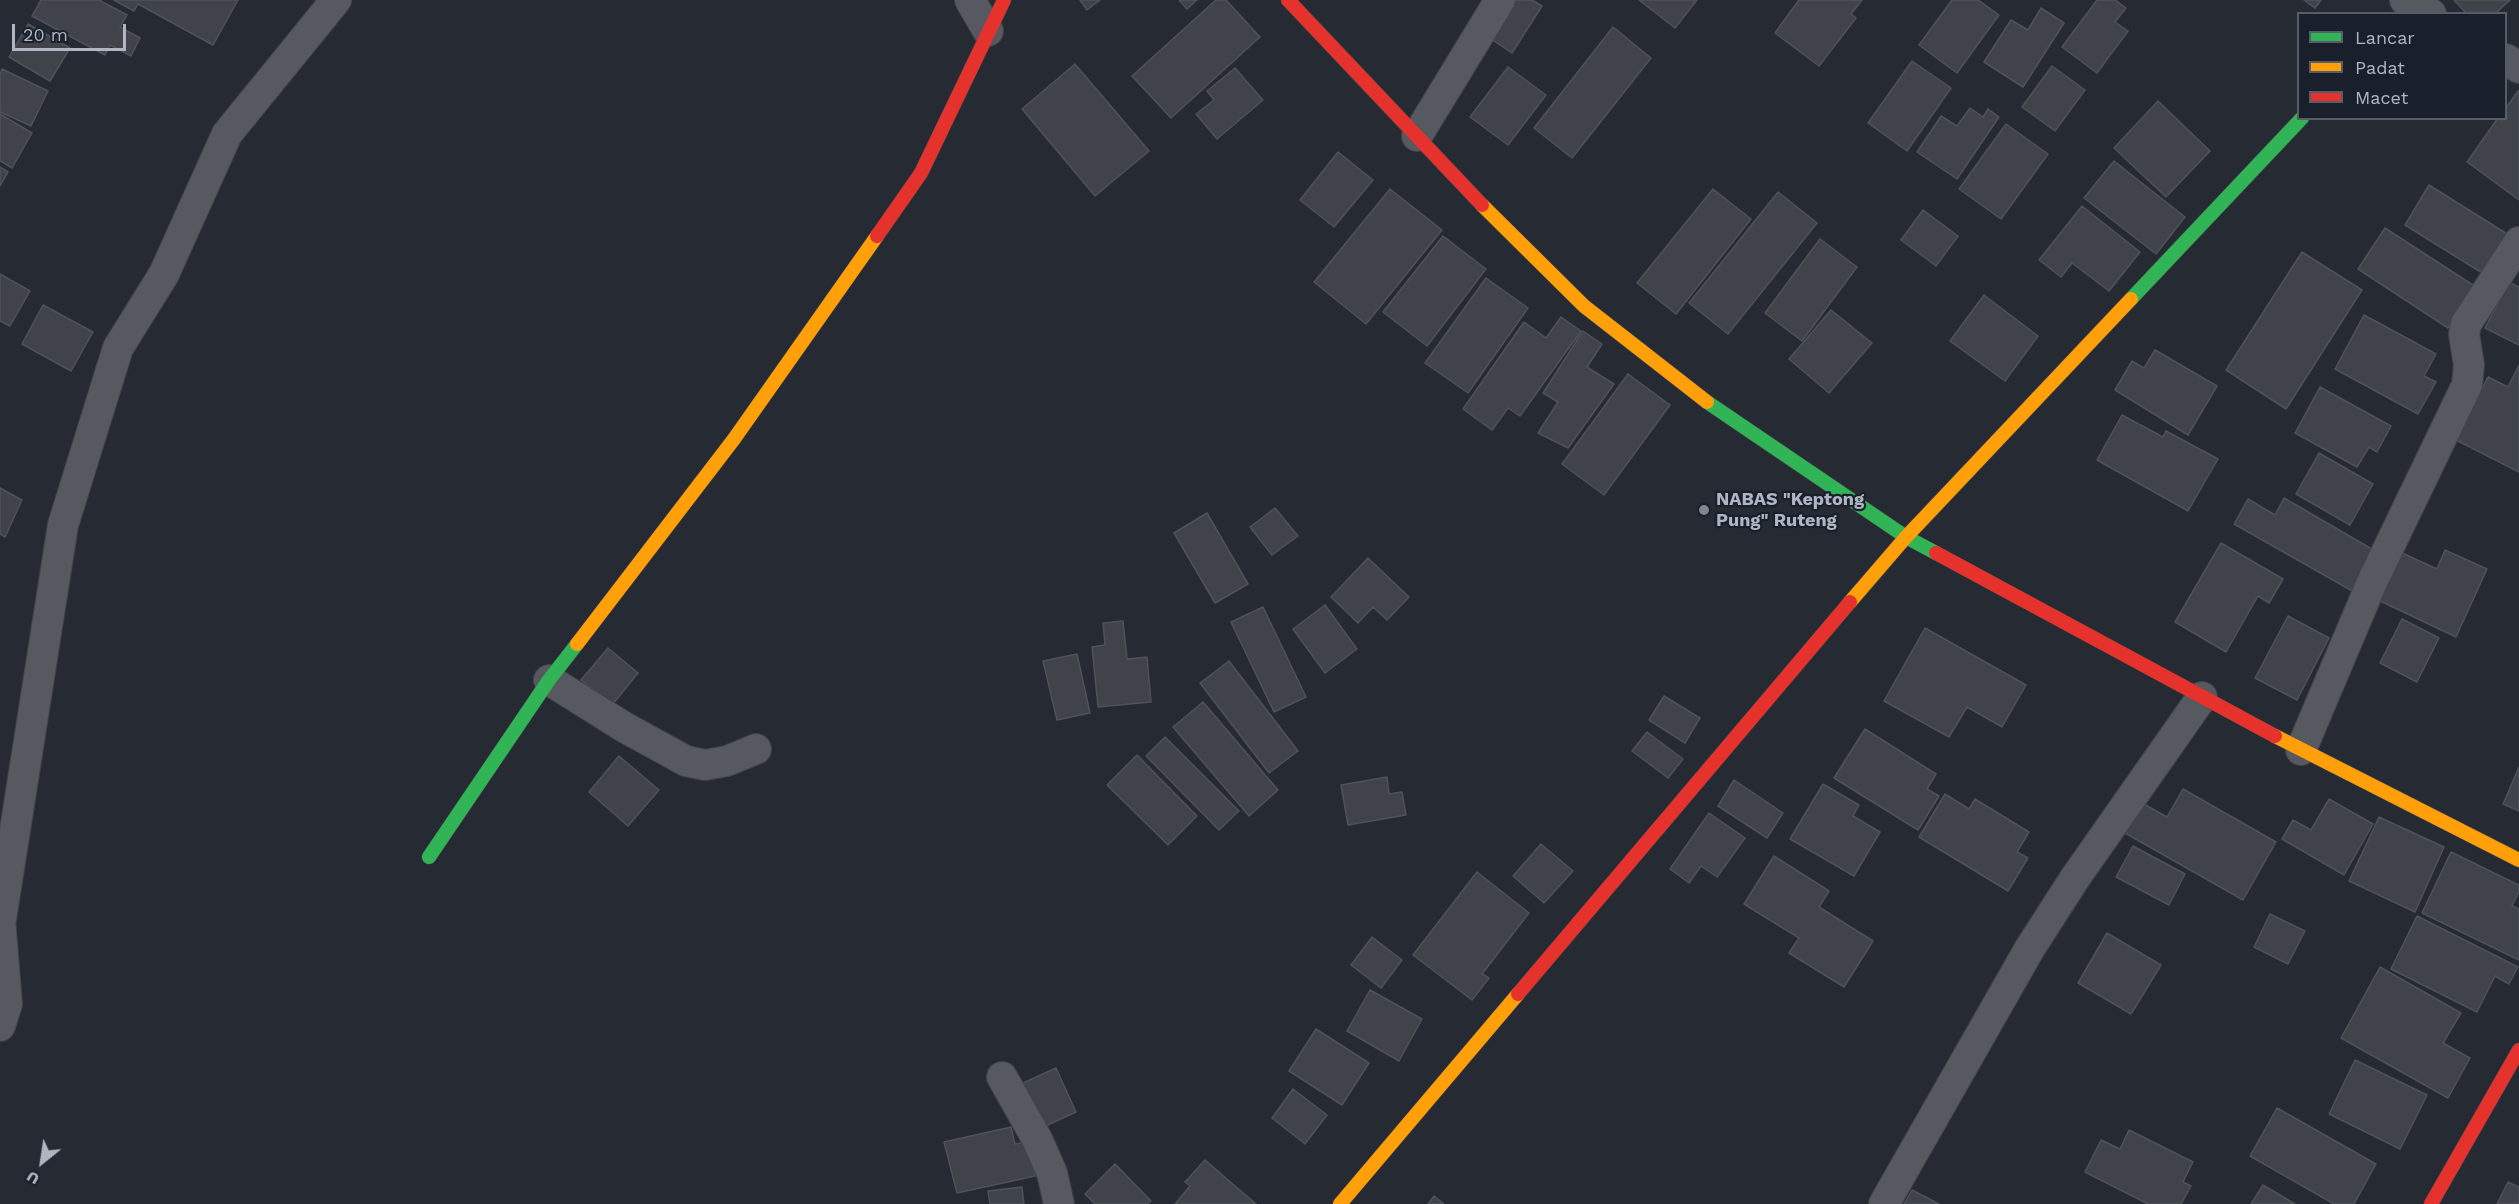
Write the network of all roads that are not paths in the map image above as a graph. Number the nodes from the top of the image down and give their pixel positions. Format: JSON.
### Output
{"nodes":[{"id":1,"x":336,"y":0,"type":"edge"},
{"id":2,"x":970,"y":0,"type":"edge"},
{"id":3,"x":1004,"y":0,"type":"edge"},
{"id":4,"x":1288,"y":0,"type":"edge"},
{"id":5,"x":1500,"y":0,"type":"edge"},
{"id":6,"x":2405,"y":0,"type":"edge"},
{"id":7,"x":2427,"y":12,"type":"edge"},
{"id":8,"x":988,"y":31,"type":"junction"},
{"id":9,"x":2300,"y":120,"type":"edge"},
{"id":10,"x":1417,"y":136,"type":"junction"},
{"id":11,"x":2519,"y":242,"type":"edge"},
{"id":12,"x":1906,"y":537,"type":"junction"},
{"id":13,"x":549,"y":680,"type":"junction"},
{"id":14,"x":2202,"y":696,"type":"junction"},
{"id":15,"x":756,"y":749,"type":"dead end"},
{"id":16,"x":2301,"y":750,"type":"junction"},
{"id":17,"x":429,"y":857,"type":"dead end"},
{"id":18,"x":2519,"y":860,"type":"edge"},
{"id":19,"x":0,"y":919,"type":"edge"},
{"id":20,"x":0,"y":1026,"type":"edge"},
{"id":21,"x":2519,"y":1050,"type":"edge"},
{"id":22,"x":1002,"y":1077,"type":"dead end"},
{"id":23,"x":1059,"y":1204,"type":"edge"},
{"id":24,"x":1340,"y":1204,"type":"edge"},
{"id":25,"x":1884,"y":1204,"type":"edge"},
{"id":26,"x":2431,"y":1204,"type":"edge"}],
"edges":[{"from":1,"to":19,"type":"street"},
{"from":2,"to":8,"type":"street"},
{"from":3,"to":8,"type":"main road"},
{"from":4,"to":10,"type":"main road"},
{"from":5,"to":10,"type":"street"},
{"from":6,"to":7,"type":"street"},
{"from":8,"to":13,"type":"main road"},
{"from":9,"to":12,"type":"main road"},
{"from":10,"to":12,"type":"main road"},
{"from":11,"to":16,"type":"street"},
{"from":12,"to":14,"type":"main road"},
{"from":12,"to":24,"type":"main road"},
{"from":13,"to":15,"type":"street"},
{"from":13,"to":17,"type":"main road"},
{"from":14,"to":16,"type":"main road"},
{"from":14,"to":25,"type":"street"},
{"from":16,"to":18,"type":"main road"},
{"from":19,"to":20,"type":"street"},
{"from":21,"to":26,"type":"main road"},
{"from":22,"to":23,"type":"street"}]}
